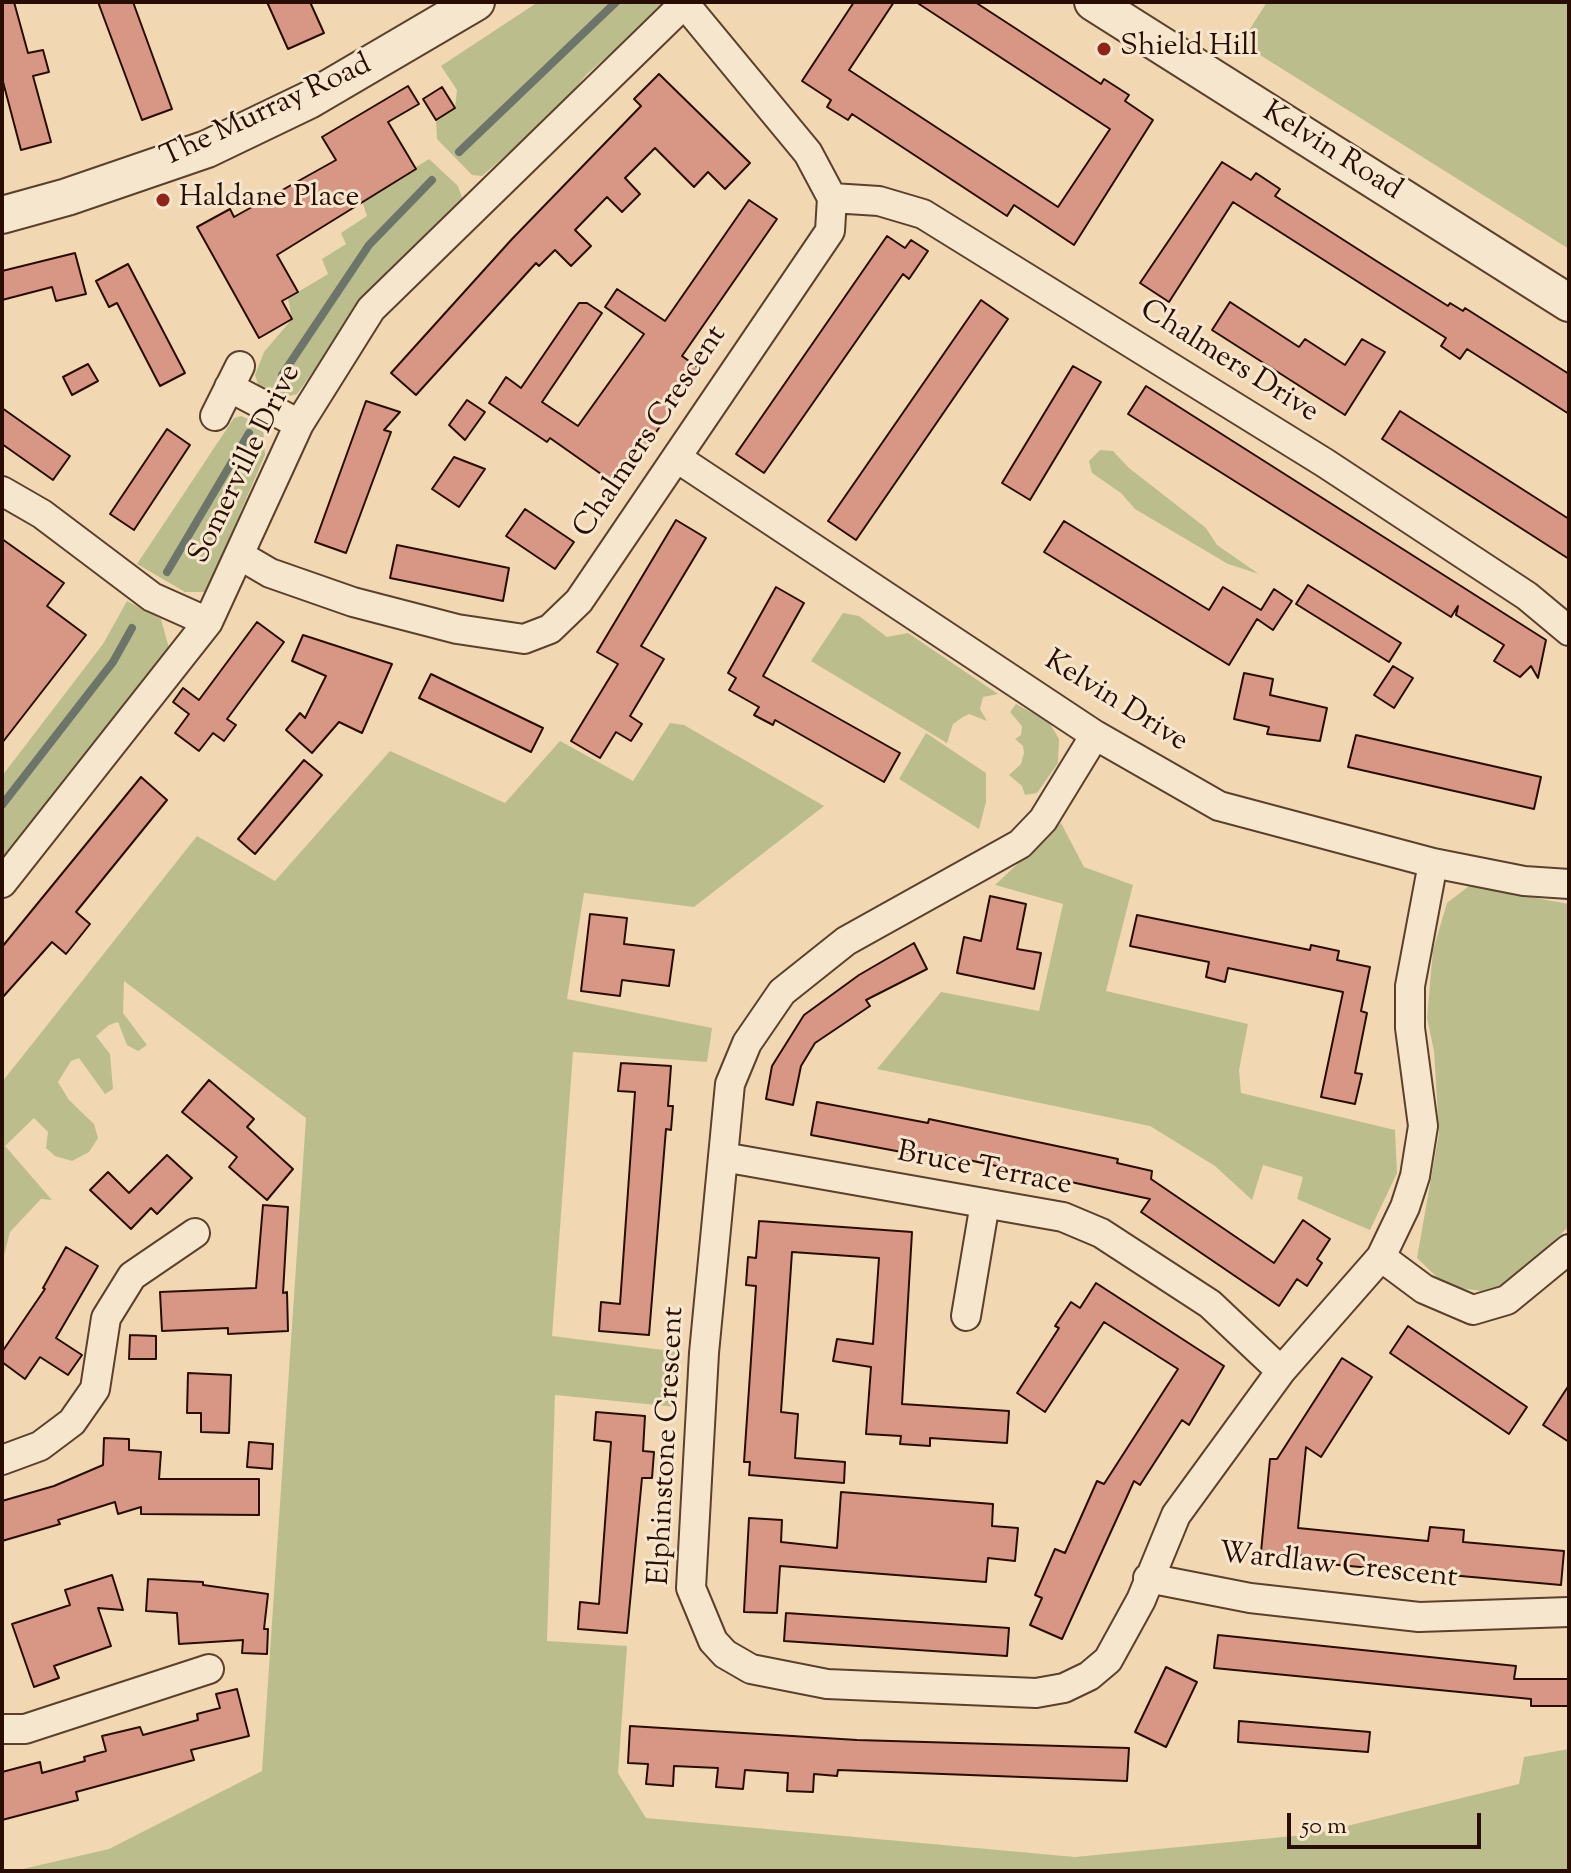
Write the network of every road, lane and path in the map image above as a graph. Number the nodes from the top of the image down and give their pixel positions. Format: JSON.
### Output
{"nodes":[{"id":1,"x":476,"y":2,"type":"edge"},
{"id":2,"x":1093,"y":2,"type":"edge"},
{"id":3,"x":685,"y":3,"type":"edge"},
{"id":4,"x":832,"y":198,"type":"junction"},
{"id":5,"x":2,"y":215,"type":"edge"},
{"id":6,"x":1569,"y":303,"type":"edge"},
{"id":7,"x":215,"y":416,"type":"dead end"},
{"id":8,"x":299,"y":424,"type":"junction"},
{"id":9,"x":677,"y":458,"type":"junction"},
{"id":10,"x":2,"y":491,"type":"edge"},
{"id":11,"x":241,"y":556,"type":"junction"},
{"id":12,"x":208,"y":622,"type":"junction"},
{"id":13,"x":1569,"y":631,"type":"edge"},
{"id":14,"x":1095,"y":735,"type":"junction"},
{"id":15,"x":1433,"y":863,"type":"junction"},
{"id":16,"x":2,"y":883,"type":"edge"},
{"id":17,"x":1569,"y":884,"type":"edge"},
{"id":18,"x":723,"y":1157,"type":"junction"},
{"id":19,"x":985,"y":1203,"type":"junction"},
{"id":20,"x":195,"y":1233,"type":"dead end"},
{"id":21,"x":1569,"y":1249,"type":"edge"},
{"id":22,"x":1381,"y":1257,"type":"junction"},
{"id":23,"x":966,"y":1316,"type":"dead end"},
{"id":24,"x":1281,"y":1371,"type":"junction"},
{"id":25,"x":2,"y":1460,"type":"edge"},
{"id":26,"x":1148,"y":1578,"type":"junction"},
{"id":27,"x":1569,"y":1612,"type":"edge"},
{"id":28,"x":209,"y":1669,"type":"dead end"},
{"id":29,"x":2,"y":1729,"type":"edge"}],
"edges":[{"from":1,"to":5,"type":"street","name":"The Murray Road"},
{"from":2,"to":6,"type":"street","name":"Kelvin Road"},
{"from":3,"to":4,"type":"street"},
{"from":3,"to":8,"type":"street","name":"Somerville Drive"},
{"from":4,"to":9,"type":"street","name":"Chalmers Crescent"},
{"from":4,"to":13,"type":"street","name":"Chalmers Drive"},
{"from":7,"to":8,"type":"street"},
{"from":8,"to":11,"type":"street","name":"Somerville Drive"},
{"from":9,"to":11,"type":"street","name":"Chalmers Crescent"},
{"from":9,"to":14,"type":"street","name":"Kelvin Drive"},
{"from":10,"to":12,"type":"street"},
{"from":11,"to":12,"type":"street","name":"Somerville Drive"},
{"from":12,"to":16,"type":"street","name":"Somerville Drive"},
{"from":14,"to":15,"type":"street","name":"Kelvin Drive"},
{"from":14,"to":18,"type":"street","name":"Elphinstone Crescent"},
{"from":15,"to":17,"type":"street","name":"Kelvin Drive"},
{"from":15,"to":22,"type":"street","name":"Elphinstone Crescent"},
{"from":18,"to":19,"type":"street","name":"Bruce Terrace"},
{"from":18,"to":26,"type":"street","name":"Elphinstone Crescent"},
{"from":19,"to":23,"type":"street"},
{"from":19,"to":24,"type":"street","name":"Bruce Terrace"},
{"from":20,"to":25,"type":"street"},
{"from":21,"to":22,"type":"street"},
{"from":22,"to":24,"type":"street","name":"Elphinstone Crescent"},
{"from":24,"to":26,"type":"street","name":"Elphinstone Crescent"},
{"from":26,"to":27,"type":"street","name":"Wardlaw Crescent"},
{"from":28,"to":29,"type":"street"}]}
